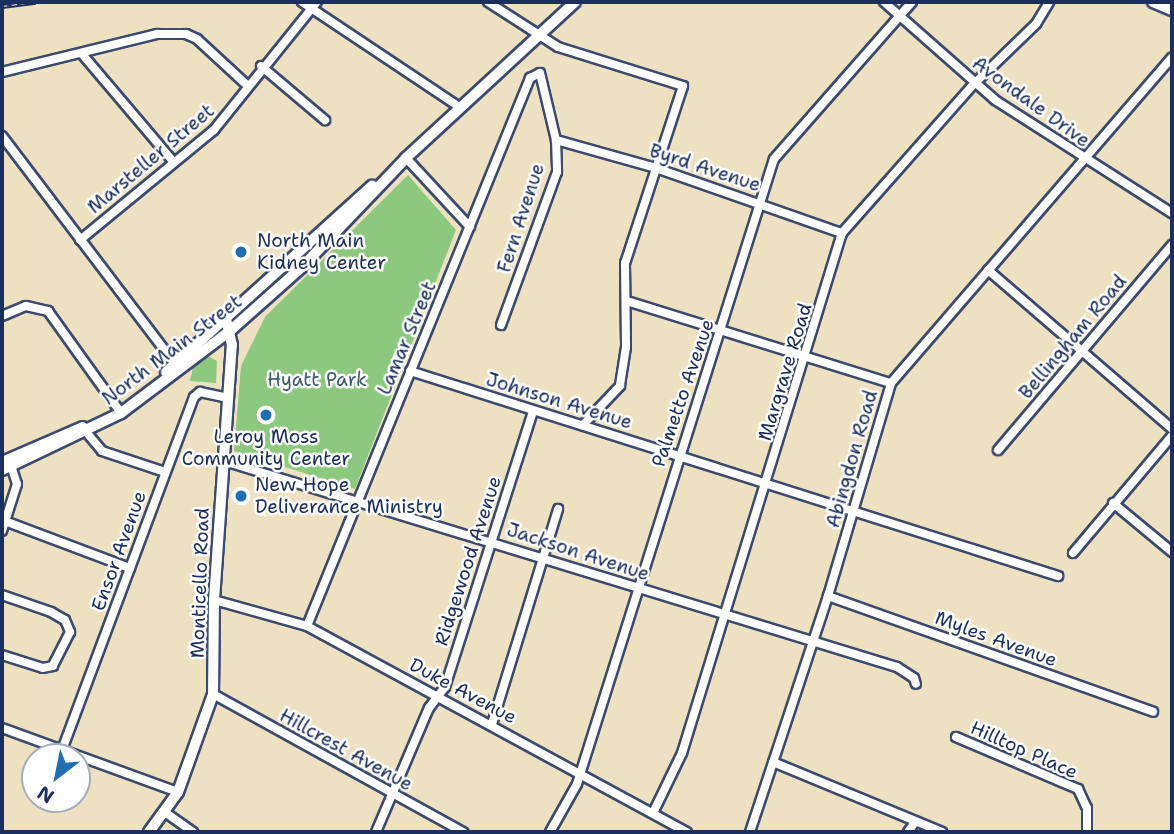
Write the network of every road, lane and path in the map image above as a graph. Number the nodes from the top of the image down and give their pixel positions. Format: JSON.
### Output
{"nodes":[{"id":1,"x":302,"y":2,"type":"edge"},
{"id":2,"x":488,"y":2,"type":"edge"},
{"id":3,"x":575,"y":2,"type":"edge"},
{"id":4,"x":884,"y":2,"type":"edge"},
{"id":5,"x":912,"y":2,"type":"edge"},
{"id":6,"x":1049,"y":2,"type":"edge"},
{"id":7,"x":1153,"y":2,"type":"edge"},
{"id":8,"x":314,"y":5,"type":"edge"},
{"id":9,"x":1172,"y":10,"type":"edge"},
{"id":10,"x":899,"y":15,"type":"junction"},
{"id":11,"x":540,"y":36,"type":"junction"},
{"id":12,"x":82,"y":54,"type":"junction"},
{"id":13,"x":1172,"y":58,"type":"edge"},
{"id":14,"x":261,"y":66,"type":"junction"},
{"id":15,"x":2,"y":72,"type":"edge"},
{"id":16,"x":544,"y":78,"type":"joint"},
{"id":17,"x":974,"y":84,"type":"junction"},
{"id":18,"x":248,"y":86,"type":"junction"},
{"id":19,"x":461,"y":108,"type":"junction"},
{"id":20,"x":325,"y":120,"type":"dead end"},
{"id":21,"x":2,"y":136,"type":"edge"},
{"id":22,"x":556,"y":140,"type":"junction"},
{"id":23,"x":1082,"y":158,"type":"junction"},
{"id":24,"x":172,"y":160,"type":"junction"},
{"id":25,"x":403,"y":161,"type":"junction"},
{"id":26,"x":656,"y":168,"type":"junction"},
{"id":27,"x":760,"y":203,"type":"junction"},
{"id":28,"x":1172,"y":213,"type":"edge"},
{"id":29,"x":470,"y":227,"type":"junction"},
{"id":30,"x":842,"y":233,"type":"junction"},
{"id":31,"x":80,"y":240,"type":"junction"},
{"id":32,"x":1172,"y":246,"type":"edge"},
{"id":33,"x":988,"y":270,"type":"junction"},
{"id":34,"x":627,"y":301,"type":"junction"},
{"id":35,"x":2,"y":316,"type":"edge"},
{"id":36,"x":228,"y":325,"type":"junction"},
{"id":37,"x":501,"y":325,"type":"dead end"},
{"id":38,"x":721,"y":331,"type":"junction"},
{"id":39,"x":1083,"y":350,"type":"junction"},
{"id":40,"x":808,"y":356,"type":"junction"},
{"id":41,"x":178,"y":368,"type":"junction"},
{"id":42,"x":410,"y":371,"type":"junction"},
{"id":43,"x":891,"y":383,"type":"junction"},
{"id":44,"x":228,"y":398,"type":"junction"},
{"id":45,"x":119,"y":411,"type":"junction"},
{"id":46,"x":533,"y":411,"type":"junction"},
{"id":47,"x":583,"y":425,"type":"junction"},
{"id":48,"x":1172,"y":429,"type":"edge"},
{"id":49,"x":85,"y":430,"type":"junction"},
{"id":50,"x":1172,"y":436,"type":"edge"},
{"id":51,"x":998,"y":450,"type":"dead end"},
{"id":52,"x":678,"y":455,"type":"junction"},
{"id":53,"x":224,"y":461,"type":"junction"},
{"id":54,"x":6,"y":465,"type":"edge"},
{"id":55,"x":165,"y":472,"type":"junction"},
{"id":56,"x":768,"y":484,"type":"junction"},
{"id":57,"x":357,"y":501,"type":"junction"},
{"id":58,"x":1113,"y":503,"type":"junction"},
{"id":59,"x":558,"y":509,"type":"dead end"},
{"id":60,"x":853,"y":512,"type":"junction"},
{"id":61,"x":3,"y":521,"type":"edge"},
{"id":62,"x":2,"y":531,"type":"edge"},
{"id":63,"x":491,"y":540,"type":"junction"},
{"id":64,"x":1172,"y":552,"type":"edge"},
{"id":65,"x":1073,"y":553,"type":"dead end"},
{"id":66,"x":544,"y":556,"type":"junction"},
{"id":67,"x":130,"y":568,"type":"junction"},
{"id":68,"x":1058,"y":576,"type":"dead end"},
{"id":69,"x":639,"y":587,"type":"junction"},
{"id":70,"x":2,"y":595,"type":"edge"},
{"id":71,"x":828,"y":596,"type":"junction"},
{"id":72,"x":214,"y":600,"type":"junction"},
{"id":73,"x":725,"y":616,"type":"junction"},
{"id":74,"x":307,"y":626,"type":"junction"},
{"id":75,"x":814,"y":642,"type":"junction"},
{"id":76,"x":2,"y":655,"type":"edge"},
{"id":77,"x":916,"y":684,"type":"dead end"},
{"id":78,"x":214,"y":694,"type":"junction"},
{"id":79,"x":439,"y":696,"type":"junction"},
{"id":80,"x":1153,"y":712,"type":"dead end"},
{"id":81,"x":492,"y":724,"type":"junction"},
{"id":82,"x":2,"y":728,"type":"edge"},
{"id":83,"x":956,"y":737,"type":"dead end"},
{"id":84,"x":43,"y":743,"type":"edge"},
{"id":85,"x":65,"y":743,"type":"edge"},
{"id":86,"x":91,"y":760,"type":"edge"},
{"id":87,"x":773,"y":762,"type":"junction"},
{"id":88,"x":580,"y":772,"type":"junction"},
{"id":89,"x":178,"y":792,"type":"junction"},
{"id":90,"x":393,"y":794,"type":"junction"},
{"id":91,"x":166,"y":813,"type":"junction"},
{"id":92,"x":653,"y":813,"type":"junction"},
{"id":93,"x":915,"y":822,"type":"junction"},
{"id":94,"x":149,"y":832,"type":"edge"},
{"id":95,"x":193,"y":832,"type":"edge"},
{"id":96,"x":376,"y":832,"type":"edge"},
{"id":97,"x":463,"y":832,"type":"edge"},
{"id":98,"x":550,"y":832,"type":"edge"},
{"id":99,"x":687,"y":832,"type":"edge"},
{"id":100,"x":750,"y":832,"type":"edge"},
{"id":101,"x":908,"y":832,"type":"edge"},
{"id":102,"x":942,"y":832,"type":"edge"},
{"id":103,"x":1087,"y":832,"type":"edge"}],
"edges":[{"from":1,"to":8,"type":"street"},
{"from":2,"to":11,"type":"street"},
{"from":3,"to":11,"type":"main road","name":"North Main Street"},
{"from":4,"to":10,"type":"street","name":"Avondale Drive"},
{"from":5,"to":10,"type":"street","name":"Palmetto Avenue"},
{"from":6,"to":17,"type":"street","name":"Margrave Road"},
{"from":7,"to":9,"type":"main road"},
{"from":8,"to":14,"type":"street","name":"Marsteller Street"},
{"from":8,"to":19,"type":"street"},
{"from":10,"to":17,"type":"street","name":"Avondale Drive"},
{"from":10,"to":27,"type":"street","name":"Palmetto Avenue"},
{"from":11,"to":19,"type":"main road","name":"North Main Street"},
{"from":11,"to":26,"type":"street"},
{"from":12,"to":15,"type":"street"},
{"from":12,"to":18,"type":"street"},
{"from":12,"to":24,"type":"street"},
{"from":13,"to":23,"type":"street","name":"Abingdon Road"},
{"from":14,"to":18,"type":"street","name":"Marsteller Street"},
{"from":14,"to":20,"type":"street"},
{"from":16,"to":22,"type":"street","name":"Fern Avenue"},
{"from":16,"to":29,"type":"street","name":"Lamar Street"},
{"from":17,"to":23,"type":"street","name":"Avondale Drive"},
{"from":17,"to":30,"type":"street","name":"Margrave Road"},
{"from":18,"to":24,"type":"street","name":"Marsteller Street"},
{"from":19,"to":25,"type":"main road","name":"North Main Street"},
{"from":21,"to":31,"type":"street"},
{"from":22,"to":26,"type":"street","name":"Byrd Avenue"},
{"from":22,"to":37,"type":"street","name":"Fern Avenue"},
{"from":23,"to":28,"type":"street","name":"Avondale Drive"},
{"from":23,"to":33,"type":"street","name":"Abingdon Road"},
{"from":24,"to":31,"type":"street","name":"Marsteller Street"},
{"from":25,"to":29,"type":"street"},
{"from":25,"to":36,"type":"main road","name":"North Main Street"},
{"from":26,"to":27,"type":"street","name":"Byrd Avenue"},
{"from":26,"to":34,"type":"street"},
{"from":27,"to":30,"type":"street","name":"Byrd Avenue"},
{"from":27,"to":38,"type":"street","name":"Palmetto Avenue"},
{"from":29,"to":42,"type":"street","name":"Lamar Street"},
{"from":30,"to":40,"type":"street","name":"Margrave Road"},
{"from":31,"to":41,"type":"street"},
{"from":32,"to":39,"type":"street","name":"Bellingham Road"},
{"from":33,"to":39,"type":"street"},
{"from":33,"to":43,"type":"street","name":"Abingdon Road"},
{"from":34,"to":38,"type":"street"},
{"from":34,"to":47,"type":"street"},
{"from":35,"to":45,"type":"street"},
{"from":36,"to":41,"type":"main road","name":"North Main Street"},
{"from":36,"to":44,"type":"main road","name":"Monticello Road"},
{"from":38,"to":40,"type":"street"},
{"from":38,"to":52,"type":"street","name":"Palmetto Avenue"},
{"from":39,"to":48,"type":"street"},
{"from":39,"to":51,"type":"street","name":"Bellingham Road"},
{"from":40,"to":43,"type":"street"},
{"from":40,"to":56,"type":"street","name":"Margrave Road"},
{"from":41,"to":45,"type":"main road","name":"North Main Street"},
{"from":42,"to":46,"type":"street","name":"Johnson Avenue"},
{"from":42,"to":57,"type":"street","name":"Lamar Street"},
{"from":43,"to":60,"type":"street","name":"Abingdon Road"},
{"from":44,"to":53,"type":"main road","name":"Monticello Road"},
{"from":44,"to":55,"type":"street","name":"Ensor Avenue"},
{"from":45,"to":49,"type":"main road","name":"North Main Street"},
{"from":46,"to":47,"type":"street","name":"Johnson Avenue"},
{"from":46,"to":63,"type":"street","name":"Ridgewood Avenue"},
{"from":47,"to":52,"type":"street","name":"Johnson Avenue"},
{"from":49,"to":54,"type":"main road","name":"North Main Street"},
{"from":49,"to":55,"type":"street"},
{"from":50,"to":58,"type":"street"},
{"from":52,"to":56,"type":"street","name":"Johnson Avenue"},
{"from":52,"to":69,"type":"street","name":"Palmetto Avenue"},
{"from":53,"to":57,"type":"street","name":"Jackson Avenue"},
{"from":53,"to":72,"type":"main road","name":"Monticello Road"},
{"from":54,"to":61,"type":"street"},
{"from":55,"to":67,"type":"street","name":"Ensor Avenue"},
{"from":56,"to":60,"type":"street","name":"Johnson Avenue"},
{"from":56,"to":73,"type":"street","name":"Margrave Road"},
{"from":57,"to":63,"type":"street","name":"Jackson Avenue"},
{"from":57,"to":74,"type":"street","name":"Lamar Street"},
{"from":58,"to":64,"type":"street"},
{"from":58,"to":65,"type":"street"},
{"from":59,"to":66,"type":"street"},
{"from":60,"to":68,"type":"street","name":"Johnson Avenue"},
{"from":60,"to":71,"type":"street","name":"Abingdon Road"},
{"from":61,"to":62,"type":"street"},
{"from":61,"to":67,"type":"street"},
{"from":63,"to":66,"type":"street","name":"Jackson Avenue"},
{"from":63,"to":79,"type":"street","name":"Ridgewood Avenue"},
{"from":66,"to":69,"type":"street","name":"Jackson Avenue"},
{"from":66,"to":81,"type":"street"},
{"from":67,"to":85,"type":"street","name":"Ensor Avenue"},
{"from":69,"to":73,"type":"street","name":"Jackson Avenue"},
{"from":69,"to":88,"type":"street","name":"Palmetto Avenue"},
{"from":70,"to":76,"type":"street"},
{"from":71,"to":75,"type":"street","name":"Abingdon Road"},
{"from":71,"to":80,"type":"street","name":"Myles Avenue"},
{"from":72,"to":74,"type":"street","name":"Duke Avenue"},
{"from":72,"to":78,"type":"main road","name":"Monticello Road"},
{"from":73,"to":75,"type":"street","name":"Jackson Avenue"},
{"from":73,"to":92,"type":"street","name":"Margrave Road"},
{"from":74,"to":79,"type":"street","name":"Duke Avenue"},
{"from":75,"to":77,"type":"street","name":"Jackson Avenue"},
{"from":75,"to":87,"type":"street","name":"Abingdon Road"},
{"from":78,"to":89,"type":"main road","name":"Monticello Road"},
{"from":78,"to":90,"type":"street","name":"Hillcrest Avenue"},
{"from":79,"to":81,"type":"street","name":"Duke Avenue"},
{"from":79,"to":90,"type":"street","name":"Ridgewood Avenue"},
{"from":81,"to":88,"type":"street","name":"Duke Avenue"},
{"from":82,"to":84,"type":"street"},
{"from":83,"to":103,"type":"street","name":"Hilltop Place"},
{"from":86,"to":89,"type":"street"},
{"from":87,"to":93,"type":"street"},
{"from":87,"to":100,"type":"street","name":"Abingdon Road"},
{"from":88,"to":92,"type":"street","name":"Duke Avenue"},
{"from":88,"to":98,"type":"street","name":"Palmetto Avenue"},
{"from":89,"to":91,"type":"main road","name":"Monticello Road"},
{"from":90,"to":96,"type":"street","name":"Ridgewood Avenue"},
{"from":90,"to":97,"type":"street","name":"Hillcrest Avenue"},
{"from":91,"to":94,"type":"main road","name":"Monticello Road"},
{"from":91,"to":95,"type":"street"},
{"from":92,"to":99,"type":"street","name":"Duke Avenue"},
{"from":93,"to":101,"type":"street"},
{"from":93,"to":102,"type":"street"}]}
